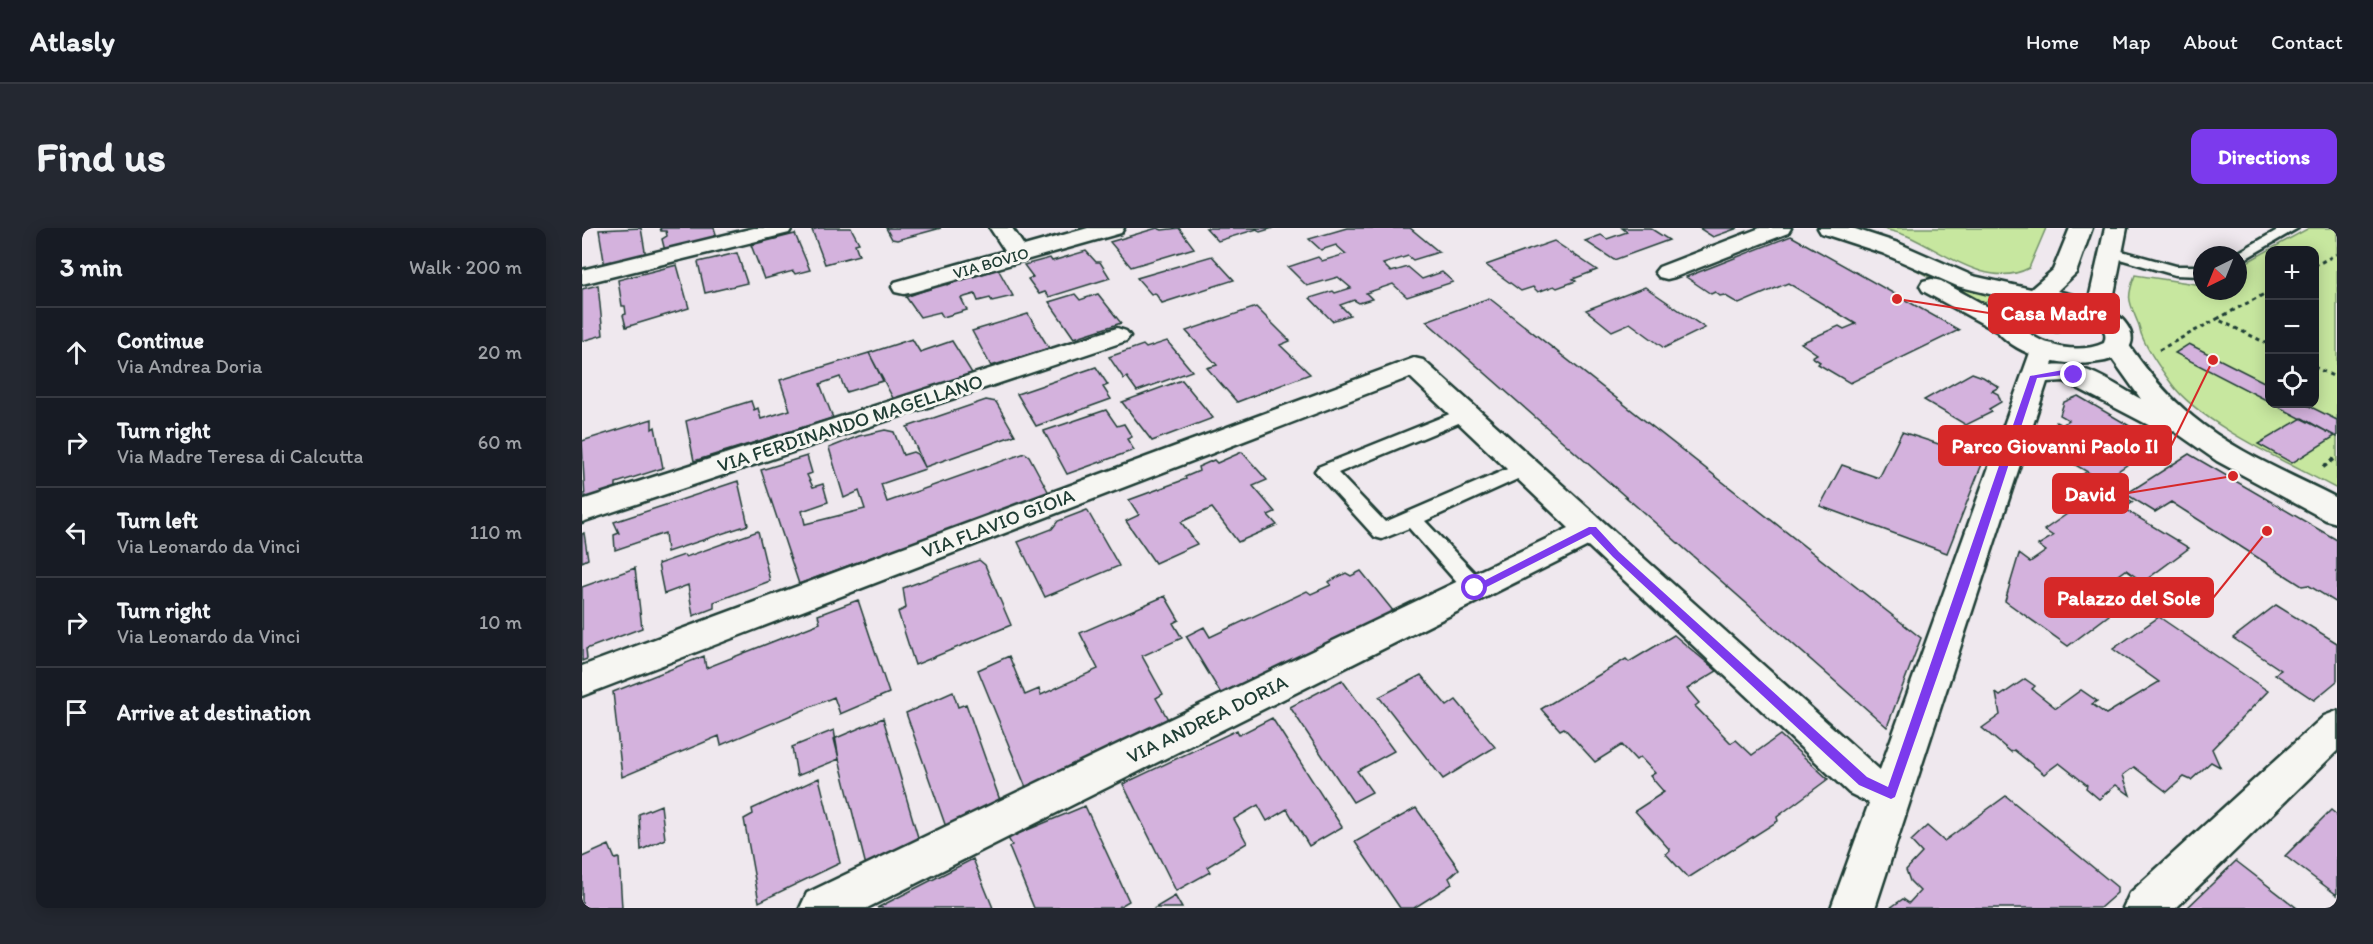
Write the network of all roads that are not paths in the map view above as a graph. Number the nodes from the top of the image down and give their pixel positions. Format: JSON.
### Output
{"nodes":[{"id":1,"x":781,"y":228,"type":"edge"},
{"id":2,"x":1001,"y":228,"type":"edge"},
{"id":3,"x":1113,"y":228,"type":"edge"},
{"id":4,"x":1780,"y":228,"type":"edge"},
{"id":5,"x":1827,"y":228,"type":"edge"},
{"id":6,"x":2081,"y":228,"type":"edge"},
{"id":7,"x":2116,"y":228,"type":"edge"},
{"id":8,"x":2291,"y":228,"type":"edge"},
{"id":9,"x":1071,"y":233,"type":"edge"},
{"id":10,"x":2111,"y":252,"type":"junction"},
{"id":11,"x":2247,"y":254,"type":"edge"},
{"id":12,"x":1019,"y":255,"type":"junction"},
{"id":13,"x":2193,"y":271,"type":"edge"},
{"id":14,"x":1667,"y":272,"type":"dead end"},
{"id":15,"x":582,"y":278,"type":"edge"},
{"id":16,"x":904,"y":287,"type":"dead end"},
{"id":17,"x":2032,"y":296,"type":"junction"},
{"id":18,"x":2098,"y":312,"type":"junction"},
{"id":19,"x":2005,"y":326,"type":"junction"},
{"id":20,"x":1117,"y":336,"type":"dead end"},
{"id":21,"x":2117,"y":347,"type":"junction"},
{"id":22,"x":2039,"y":363,"type":"junction"},
{"id":23,"x":1467,"y":413,"type":"junction"},
{"id":24,"x":2210,"y":444,"type":"junction"},
{"id":25,"x":1526,"y":468,"type":"junction"},
{"id":26,"x":582,"y":511,"type":"edge"},
{"id":27,"x":2337,"y":512,"type":"edge"},
{"id":28,"x":1412,"y":519,"type":"junction"},
{"id":29,"x":1592,"y":530,"type":"junction"},
{"id":30,"x":1475,"y":588,"type":"junction"},
{"id":31,"x":582,"y":681,"type":"edge"},
{"id":32,"x":2337,"y":727,"type":"edge"},
{"id":33,"x":1891,"y":794,"type":"junction"},
{"id":34,"x":822,"y":908,"type":"edge"},
{"id":35,"x":1853,"y":908,"type":"edge"},
{"id":36,"x":2145,"y":908,"type":"edge"}],
"edges":[{"from":1,"to":15,"type":"street"},
{"from":2,"to":12,"type":"street"},
{"from":3,"to":9,"type":"street","name":"VIA BOVIO"},
{"from":4,"to":14,"type":"street"},
{"from":5,"to":17,"type":"street"},
{"from":5,"to":19,"type":"street"},
{"from":6,"to":17,"type":"street"},
{"from":7,"to":10,"type":"street"},
{"from":8,"to":11,"type":"lane"},
{"from":9,"to":12,"type":"street","name":"VIA BOVIO"},
{"from":10,"to":13,"type":"lane"},
{"from":10,"to":18,"type":"street"},
{"from":12,"to":16,"type":"street","name":"VIA BOVIO"},
{"from":17,"to":18,"type":"street"},
{"from":17,"to":19,"type":"street"},
{"from":18,"to":21,"type":"street"},
{"from":19,"to":22,"type":"street"},
{"from":20,"to":26,"type":"street","name":"VIA FERDINANDO MAGELLANO"},
{"from":21,"to":22,"type":"street"},
{"from":21,"to":24,"type":"street"},
{"from":22,"to":24,"type":"street"},
{"from":22,"to":33,"type":"street"},
{"from":23,"to":25,"type":"street"},
{"from":23,"to":28,"type":"lane"},
{"from":23,"to":31,"type":"street","name":"VIA FLAVIO GIOIA"},
{"from":24,"to":27,"type":"street"},
{"from":25,"to":28,"type":"lane"},
{"from":25,"to":29,"type":"street"},
{"from":28,"to":30,"type":"lane"},
{"from":29,"to":30,"type":"street","name":"VIA ANDREA DORIA"},
{"from":29,"to":33,"type":"street"},
{"from":30,"to":34,"type":"street","name":"VIA ANDREA DORIA"},
{"from":32,"to":36,"type":"street"},
{"from":33,"to":35,"type":"street"}]}
